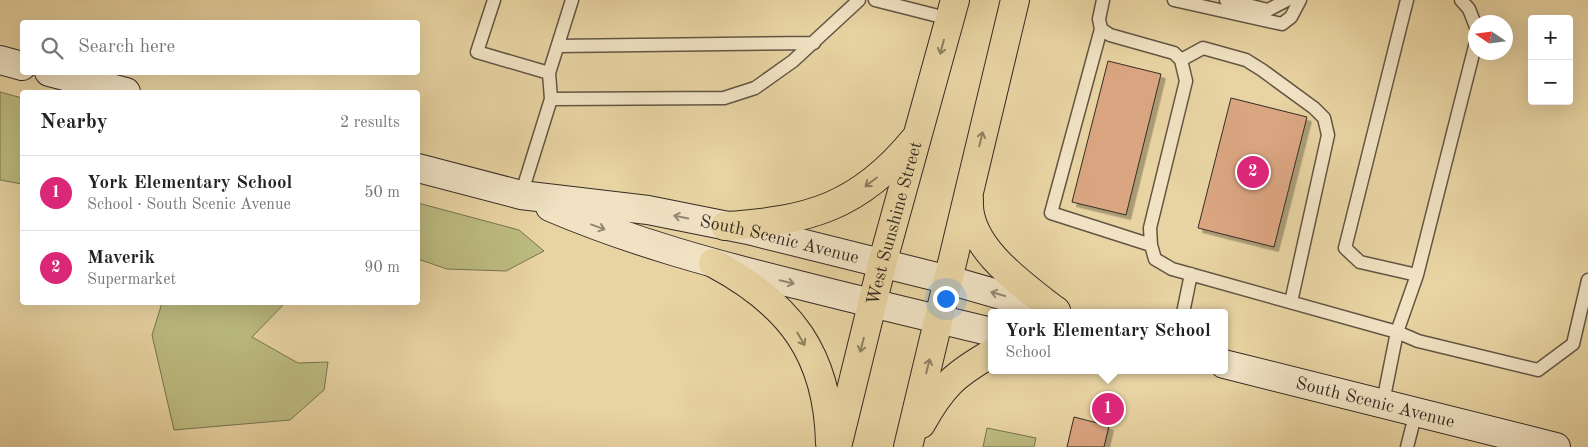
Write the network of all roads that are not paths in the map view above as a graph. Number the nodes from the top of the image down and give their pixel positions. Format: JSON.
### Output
{"nodes":[{"id":1,"x":494,"y":0,"type":"edge"},
{"id":2,"x":572,"y":0,"type":"edge"},
{"id":3,"x":859,"y":0,"type":"edge"},
{"id":4,"x":875,"y":0,"type":"edge"},
{"id":5,"x":1015,"y":0,"type":"edge"},
{"id":6,"x":1103,"y":0,"type":"edge"},
{"id":7,"x":1174,"y":0,"type":"edge"},
{"id":8,"x":1226,"y":0,"type":"edge"},
{"id":9,"x":1287,"y":0,"type":"edge"},
{"id":10,"x":1300,"y":0,"type":"edge"},
{"id":11,"x":1407,"y":0,"type":"edge"},
{"id":12,"x":1461,"y":0,"type":"edge"},
{"id":13,"x":953,"y":9,"type":"edge"},
{"id":14,"x":1471,"y":15,"type":"edge"},
{"id":15,"x":1101,"y":29,"type":"junction"},
{"id":16,"x":814,"y":43,"type":"junction"},
{"id":17,"x":558,"y":46,"type":"junction"},
{"id":18,"x":0,"y":60,"type":"edge"},
{"id":19,"x":1181,"y":60,"type":"junction"},
{"id":20,"x":1471,"y":60,"type":"edge"},
{"id":21,"x":20,"y":65,"type":"edge"},
{"id":22,"x":549,"y":72,"type":"junction"},
{"id":23,"x":61,"y":75,"type":"edge"},
{"id":24,"x":118,"y":90,"type":"edge"},
{"id":25,"x":551,"y":99,"type":"junction"},
{"id":26,"x":918,"y":135,"type":"junction"},
{"id":27,"x":420,"y":169,"type":"edge"},
{"id":28,"x":970,"y":180,"type":"junction"},
{"id":29,"x":521,"y":195,"type":"junction"},
{"id":30,"x":726,"y":226,"type":"junction"},
{"id":31,"x":1151,"y":245,"type":"junction"},
{"id":32,"x":713,"y":263,"type":"junction"},
{"id":33,"x":882,"y":264,"type":"junction"},
{"id":34,"x":1191,"y":274,"type":"junction"},
{"id":35,"x":1417,"y":275,"type":"junction"},
{"id":36,"x":949,"y":280,"type":"junction"},
{"id":37,"x":1588,"y":280,"type":"edge"},
{"id":38,"x":1291,"y":302,"type":"junction"},
{"id":39,"x":872,"y":303,"type":"junction"},
{"id":40,"x":1049,"y":309,"type":"edge"},
{"id":41,"x":1055,"y":309,"type":"edge"},
{"id":42,"x":1184,"y":309,"type":"edge"},
{"id":43,"x":940,"y":320,"type":"junction"},
{"id":44,"x":988,"y":331,"type":"edge"},
{"id":45,"x":1397,"y":332,"type":"junction"},
{"id":46,"x":988,"y":355,"type":"edge"},
{"id":47,"x":1228,"y":365,"type":"edge"},
{"id":48,"x":1383,"y":402,"type":"junction"},
{"id":49,"x":1416,"y":412,"type":"junction"},
{"id":50,"x":909,"y":446,"type":"edge"},
{"id":51,"x":830,"y":447,"type":"edge"},
{"id":52,"x":837,"y":447,"type":"edge"},
{"id":53,"x":1407,"y":447,"type":"edge"},
{"id":54,"x":1556,"y":447,"type":"edge"}],
"edges":[{"from":1,"to":22,"type":"lane"},
{"from":2,"to":17,"type":"lane"},
{"from":3,"to":16,"type":"lane"},
{"from":4,"to":13,"type":"lane"},
{"from":28,"to":5,"type":"main road","one_way":true},
{"from":6,"to":15,"type":"lane"},
{"from":7,"to":10,"type":"lane"},
{"from":8,"to":9,"type":"lane"},
{"from":11,"to":35,"type":"lane"},
{"from":12,"to":14,"type":"lane"},
{"from":13,"to":26,"type":"main road","name":"West Sunshine Street","one_way":true},
{"from":15,"to":19,"type":"lane"},
{"from":15,"to":31,"type":"lane"},
{"from":16,"to":17,"type":"lane"},
{"from":16,"to":25,"type":"lane"},
{"from":17,"to":22,"type":"lane"},
{"from":18,"to":21,"type":"main road"},
{"from":19,"to":31,"type":"lane"},
{"from":19,"to":38,"type":"lane"},
{"from":20,"to":35,"type":"lane"},
{"from":22,"to":25,"type":"lane"},
{"from":23,"to":24,"type":"main road"},
{"from":25,"to":29,"type":"lane"},
{"from":26,"to":30,"type":"main road","one_way":true},
{"from":26,"to":33,"type":"main road","name":"West Sunshine Street"},
{"from":27,"to":29,"type":"main road","name":"South Scenic Avenue"},
{"from":28,"to":36,"type":"main road"},
{"from":28,"to":41,"type":"main road"},
{"from":30,"to":29,"type":"main road","name":"South Scenic Avenue","one_way":true},
{"from":29,"to":32,"type":"main road","name":"South Scenic Avenue","one_way":true},
{"from":30,"to":33,"type":"main road","name":"South Scenic Avenue"},
{"from":31,"to":34,"type":"lane"},
{"from":32,"to":39,"type":"main road","name":"South Scenic Avenue","one_way":true},
{"from":32,"to":51,"type":"main road","one_way":true},
{"from":33,"to":36,"type":"main road","name":"South Scenic Avenue"},
{"from":33,"to":39,"type":"main road","name":"West Sunshine Street"},
{"from":34,"to":38,"type":"lane"},
{"from":34,"to":42,"type":"lane"},
{"from":35,"to":45,"type":"lane"},
{"from":40,"to":36,"type":"main road","name":"South Scenic Avenue","one_way":true},
{"from":36,"to":43,"type":"main road"},
{"from":37,"to":45,"type":"lane"},
{"from":38,"to":45,"type":"lane"},
{"from":39,"to":43,"type":"main road","name":"South Scenic Avenue"},
{"from":39,"to":52,"type":"main road","name":"West Sunshine Street","one_way":true},
{"from":43,"to":44,"type":"main road","name":"South Scenic Avenue"},
{"from":50,"to":43,"type":"main road","one_way":true},
{"from":45,"to":48,"type":"lane"},
{"from":46,"to":50,"type":"main road"},
{"from":47,"to":48,"type":"main road","name":"South Scenic Avenue"},
{"from":48,"to":49,"type":"main road","name":"South Scenic Avenue"},
{"from":49,"to":53,"type":"lane"},
{"from":49,"to":54,"type":"main road","name":"South Scenic Avenue"}]}
